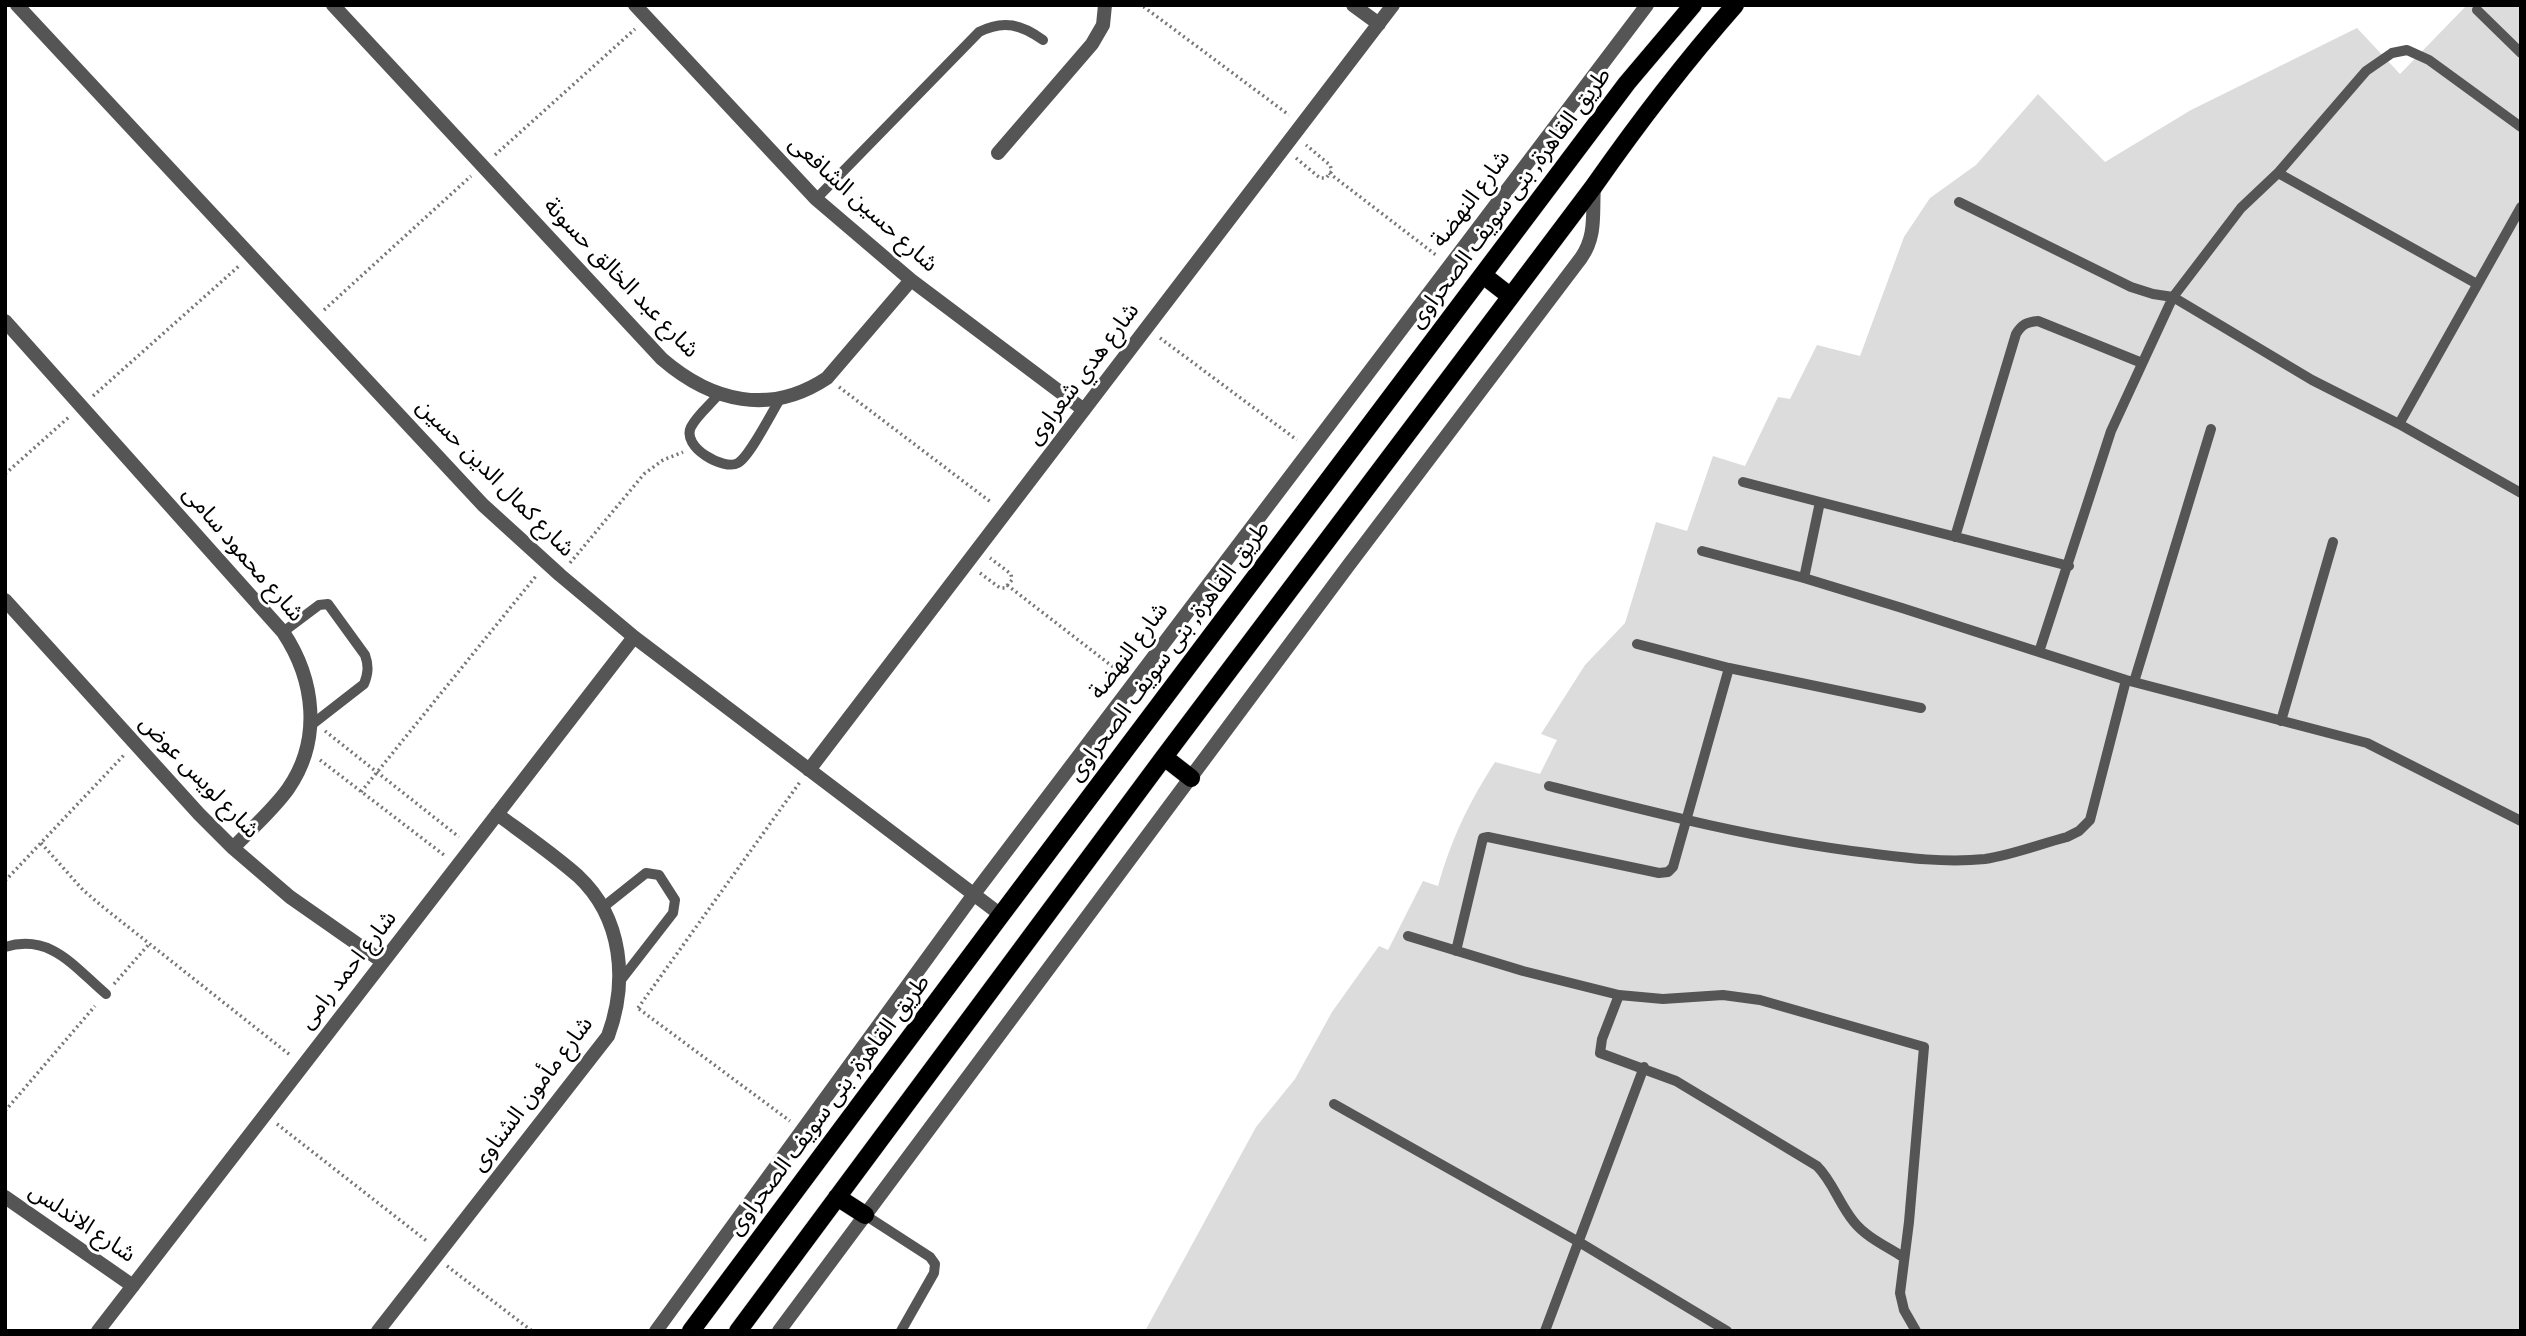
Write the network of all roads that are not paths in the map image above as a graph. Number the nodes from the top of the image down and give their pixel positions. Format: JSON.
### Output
{"nodes":[{"id":1,"x":17,"y":5,"type":"edge"},
{"id":2,"x":333,"y":5,"type":"edge"},
{"id":3,"x":635,"y":5,"type":"edge"},
{"id":4,"x":1105,"y":5,"type":"edge"},
{"id":5,"x":1353,"y":5,"type":"edge"},
{"id":6,"x":1393,"y":5,"type":"edge"},
{"id":7,"x":1647,"y":5,"type":"edge"},
{"id":8,"x":1693,"y":5,"type":"edge"},
{"id":9,"x":1735,"y":5,"type":"edge"},
{"id":10,"x":2477,"y":10,"type":"dead end"},
{"id":11,"x":1379,"y":24,"type":"junction"},
{"id":12,"x":1044,"y":40,"type":"dead end"},
{"id":13,"x":2521,"y":53,"type":"edge"},
{"id":14,"x":2521,"y":127,"type":"edge"},
{"id":15,"x":998,"y":153,"type":"dead end"},
{"id":16,"x":2278,"y":173,"type":"junction"},
{"id":17,"x":1594,"y":186,"type":"junction"},
{"id":18,"x":816,"y":199,"type":"junction"},
{"id":19,"x":1959,"y":202,"type":"dead end"},
{"id":20,"x":2521,"y":207,"type":"edge"},
{"id":21,"x":1483,"y":275,"type":"junction"},
{"id":22,"x":911,"y":280,"type":"junction"},
{"id":23,"x":2477,"y":284,"type":"junction"},
{"id":24,"x":1510,"y":296,"type":"junction"},
{"id":25,"x":2173,"y":297,"type":"junction"},
{"id":26,"x":5,"y":321,"type":"edge"},
{"id":27,"x":2142,"y":363,"type":"junction"},
{"id":28,"x":719,"y":394,"type":"junction"},
{"id":29,"x":780,"y":399,"type":"junction"},
{"id":30,"x":1084,"y":410,"type":"junction"},
{"id":31,"x":2399,"y":424,"type":"junction"},
{"id":32,"x":2211,"y":429,"type":"dead end"},
{"id":33,"x":1743,"y":482,"type":"dead end"},
{"id":34,"x":2521,"y":493,"type":"edge"},
{"id":35,"x":1820,"y":502,"type":"junction"},
{"id":36,"x":1955,"y":537,"type":"junction"},
{"id":37,"x":2333,"y":542,"type":"dead end"},
{"id":38,"x":1702,"y":551,"type":"dead end"},
{"id":39,"x":2069,"y":566,"type":"junction"},
{"id":40,"x":1804,"y":578,"type":"junction"},
{"id":41,"x":5,"y":600,"type":"edge"},
{"id":42,"x":283,"y":632,"type":"junction"},
{"id":43,"x":634,"y":637,"type":"junction"},
{"id":44,"x":1637,"y":644,"type":"dead end"},
{"id":45,"x":2039,"y":652,"type":"junction"},
{"id":46,"x":1728,"y":668,"type":"junction"},
{"id":47,"x":2130,"y":681,"type":"junction"},
{"id":48,"x":1921,"y":708,"type":"dead end"},
{"id":49,"x":2281,"y":721,"type":"junction"},
{"id":50,"x":313,"y":724,"type":"junction"},
{"id":51,"x":1164,"y":757,"type":"junction"},
{"id":52,"x":809,"y":770,"type":"junction"},
{"id":53,"x":1191,"y":778,"type":"junction"},
{"id":54,"x":1549,"y":786,"type":"dead end"},
{"id":55,"x":497,"y":814,"type":"junction"},
{"id":56,"x":1685,"y":821,"type":"junction"},
{"id":57,"x":2521,"y":821,"type":"edge"},
{"id":58,"x":233,"y":848,"type":"junction"},
{"id":59,"x":974,"y":894,"type":"junction"},
{"id":60,"x":602,"y":908,"type":"junction"},
{"id":61,"x":1001,"y":915,"type":"junction"},
{"id":62,"x":1408,"y":936,"type":"dead end"},
{"id":63,"x":5,"y":947,"type":"edge"},
{"id":64,"x":1456,"y":951,"type":"junction"},
{"id":65,"x":383,"y":962,"type":"junction"},
{"id":66,"x":620,"y":988,"type":"junction"},
{"id":67,"x":106,"y":994,"type":"dead end"},
{"id":68,"x":1619,"y":995,"type":"junction"},
{"id":69,"x":1644,"y":1068,"type":"junction"},
{"id":70,"x":1334,"y":1104,"type":"dead end"},
{"id":71,"x":5,"y":1197,"type":"edge"},
{"id":72,"x":837,"y":1197,"type":"junction"},
{"id":73,"x":865,"y":1215,"type":"junction"},
{"id":74,"x":1579,"y":1242,"type":"junction"},
{"id":75,"x":1903,"y":1257,"type":"junction"},
{"id":76,"x":133,"y":1286,"type":"junction"},
{"id":77,"x":98,"y":1331,"type":"edge"},
{"id":78,"x":377,"y":1331,"type":"edge"},
{"id":79,"x":656,"y":1331,"type":"edge"},
{"id":80,"x":691,"y":1331,"type":"edge"},
{"id":81,"x":738,"y":1331,"type":"edge"},
{"id":82,"x":779,"y":1331,"type":"edge"},
{"id":83,"x":901,"y":1331,"type":"edge"},
{"id":84,"x":1545,"y":1331,"type":"edge"},
{"id":85,"x":1727,"y":1331,"type":"edge"},
{"id":86,"x":1916,"y":1331,"type":"edge"}],
"edges":[{"from":1,"to":43,"type":"street","name":"شارع كمال الدين حسين"},
{"from":2,"to":28,"type":"street","name":"شارع عبد الخالق حسونة"},
{"from":3,"to":18,"type":"street","name":"شارع حسين الشافعى"},
{"from":4,"to":15,"type":"street"},
{"from":5,"to":11,"type":"street"},
{"from":6,"to":11,"type":"street","name":"شارع هدي شعراوى"},
{"from":7,"to":59,"type":"street","name":"شارع النهضة"},
{"from":8,"to":21,"type":"main road","name":"طريق القاهرة, بنى سويف الصحراوى"},
{"from":9,"to":17,"type":"main road"},
{"from":10,"to":13,"type":"lane"},
{"from":11,"to":30,"type":"street","name":"شارع هدي شعراوى"},
{"from":12,"to":18,"type":"lane"},
{"from":14,"to":16,"type":"lane"},
{"from":16,"to":23,"type":"lane"},
{"from":16,"to":25,"type":"lane"},
{"from":17,"to":24,"type":"main road"},
{"from":17,"to":53,"type":"street"},
{"from":18,"to":22,"type":"street","name":"شارع حسين الشافعى"},
{"from":19,"to":25,"type":"lane"},
{"from":20,"to":23,"type":"lane"},
{"from":21,"to":24,"type":"main road"},
{"from":21,"to":61,"type":"main road","name":"طريق القاهرة, بنى سويف الصحراوى"},
{"from":22,"to":29,"type":"street","name":"شارع عبد الخالق حسونة"},
{"from":22,"to":30,"type":"street","name":"شارع حسين الشافعى"},
{"from":23,"to":31,"type":"lane"},
{"from":24,"to":51,"type":"main road"},
{"from":25,"to":27,"type":"lane"},
{"from":25,"to":31,"type":"lane"},
{"from":26,"to":42,"type":"street","name":"شارع محمود سامى"},
{"from":27,"to":36,"type":"lane"},
{"from":27,"to":39,"type":"lane"},
{"from":28,"to":29,"type":"street","name":"شارع عبد الخالق حسونة"},
{"from":28,"to":29,"type":"lane"},
{"from":30,"to":52,"type":"street","name":"شارع هدي شعراوى"},
{"from":31,"to":34,"type":"lane"},
{"from":32,"to":47,"type":"lane"},
{"from":33,"to":35,"type":"lane"},
{"from":35,"to":36,"type":"lane"},
{"from":35,"to":40,"type":"lane"},
{"from":36,"to":39,"type":"lane"},
{"from":37,"to":49,"type":"lane"},
{"from":38,"to":40,"type":"lane"},
{"from":39,"to":45,"type":"lane"},
{"from":40,"to":45,"type":"lane"},
{"from":41,"to":58,"type":"street","name":"شارع لويس عوض"},
{"from":42,"to":50,"type":"street","name":"شارع محمود سامى"},
{"from":42,"to":50,"type":"lane"},
{"from":43,"to":52,"type":"street","name":"شارع كمال الدين حسين"},
{"from":43,"to":55,"type":"street","name":"شارع احمد رامى"},
{"from":44,"to":46,"type":"lane"},
{"from":45,"to":47,"type":"lane"},
{"from":46,"to":48,"type":"lane"},
{"from":46,"to":56,"type":"lane"},
{"from":47,"to":49,"type":"lane"},
{"from":47,"to":56,"type":"lane"},
{"from":49,"to":57,"type":"lane"},
{"from":50,"to":58,"type":"street","name":"شارع محمود سامى"},
{"from":51,"to":53,"type":"main road"},
{"from":51,"to":72,"type":"main road"},
{"from":52,"to":59,"type":"street","name":"شارع كمال الدين حسين"},
{"from":53,"to":73,"type":"street"},
{"from":54,"to":56,"type":"lane"},
{"from":55,"to":60,"type":"street","name":"شارع مأمون الشناوى"},
{"from":55,"to":65,"type":"street","name":"شارع احمد رامى"},
{"from":56,"to":64,"type":"lane"},
{"from":58,"to":65,"type":"street","name":"شارع لويس عوض"},
{"from":59,"to":61,"type":"street","name":"شارع كمال الدين حسين"},
{"from":59,"to":79,"type":"street","name":"شارع النهضة"},
{"from":60,"to":66,"type":"street","name":"شارع مأمون الشناوى"},
{"from":60,"to":66,"type":"lane"},
{"from":61,"to":80,"type":"main road","name":"طريق القاهرة, بنى سويف الصحراوى"},
{"from":62,"to":64,"type":"lane"},
{"from":63,"to":67,"type":"lane"},
{"from":64,"to":68,"type":"lane"},
{"from":65,"to":76,"type":"street","name":"شارع احمد رامى"},
{"from":66,"to":78,"type":"street","name":"شارع مأمون الشناوى"},
{"from":68,"to":69,"type":"lane"},
{"from":68,"to":75,"type":"lane"},
{"from":69,"to":74,"type":"lane"},
{"from":69,"to":75,"type":"lane"},
{"from":70,"to":74,"type":"lane"},
{"from":71,"to":76,"type":"street","name":"شارع الاندلس"},
{"from":72,"to":73,"type":"main road"},
{"from":72,"to":81,"type":"main road"},
{"from":73,"to":82,"type":"street"},
{"from":73,"to":83,"type":"lane"},
{"from":74,"to":84,"type":"lane"},
{"from":74,"to":85,"type":"lane"},
{"from":75,"to":86,"type":"lane"},
{"from":76,"to":77,"type":"street","name":"شارع احمد رامى"}]}
